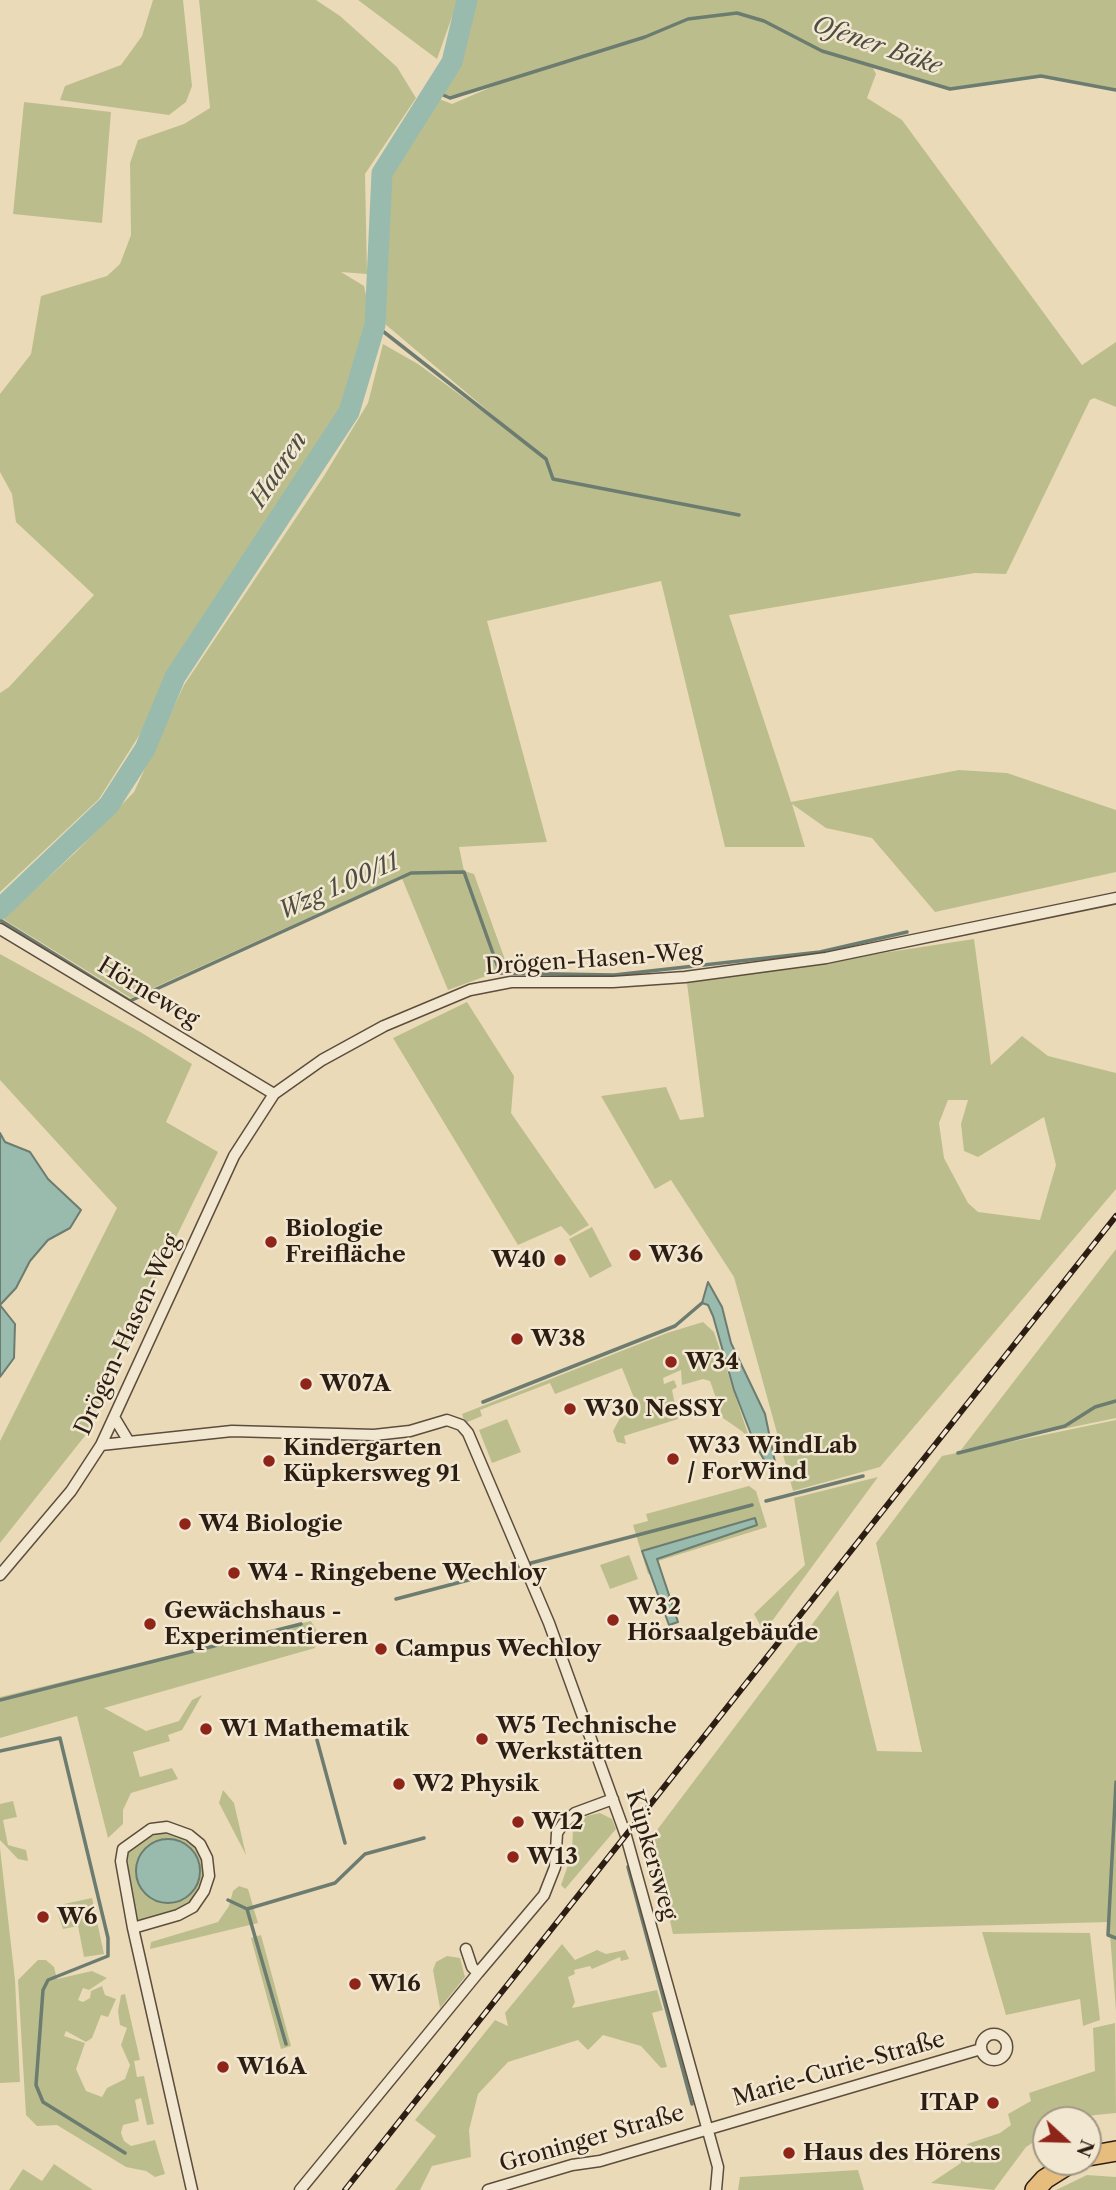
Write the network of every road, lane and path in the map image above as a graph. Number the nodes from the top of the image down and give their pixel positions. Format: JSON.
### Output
{"nodes":[{"id":1,"x":1116,"y":898,"type":"edge"},
{"id":2,"x":0,"y":929,"type":"edge"},
{"id":3,"x":274,"y":1094,"type":"junction"},
{"id":4,"x":114,"y":1417,"type":"junction"},
{"id":5,"x":129,"y":1443,"type":"junction"},
{"id":6,"x":101,"y":1446,"type":"junction"},
{"id":7,"x":0,"y":1575,"type":"edge"},
{"id":8,"x":613,"y":1799,"type":"junction"},
{"id":9,"x":133,"y":1928,"type":"junction"},
{"id":10,"x":466,"y":1949,"type":"dead end"},
{"id":11,"x":478,"y":1973,"type":"junction"},
{"id":12,"x":981,"y":2049,"type":"dead end"},
{"id":13,"x":708,"y":2129,"type":"junction"},
{"id":14,"x":1050,"y":2176,"type":"edge"},
{"id":15,"x":192,"y":2190,"type":"edge"},
{"id":16,"x":300,"y":2190,"type":"edge"},
{"id":17,"x":488,"y":2190,"type":"edge"},
{"id":18,"x":716,"y":2190,"type":"edge"},
{"id":19,"x":1035,"y":2190,"type":"edge"}],
"edges":[{"from":1,"to":3,"type":"street","name":"Drögen-Hasen-Weg"},
{"from":2,"to":3,"type":"street","name":"Hörneweg"},
{"from":3,"to":4,"type":"street","name":"Drögen-Hasen-Weg"},
{"from":4,"to":5,"type":"street"},
{"from":4,"to":6,"type":"street","name":"Drögen-Hasen-Weg"},
{"from":5,"to":6,"type":"street","name":"Küpkersweg"},
{"from":5,"to":8,"type":"street","name":"Küpkersweg"},
{"from":6,"to":7,"type":"street","name":"Drögen-Hasen-Weg"},
{"from":8,"to":11,"type":"street"},
{"from":8,"to":13,"type":"street","name":"Küpkersweg"},
{"from":9,"to":9,"type":"street"},
{"from":9,"to":15,"type":"street"},
{"from":10,"to":11,"type":"street"},
{"from":11,"to":16,"type":"street"},
{"from":12,"to":13,"type":"street","name":"Marie-Curie-Straße"},
{"from":13,"to":17,"type":"street","name":"Groninger Straße"},
{"from":13,"to":18,"type":"street","name":"Küpkersweg"},
{"from":14,"to":19,"type":"highway"}]}
